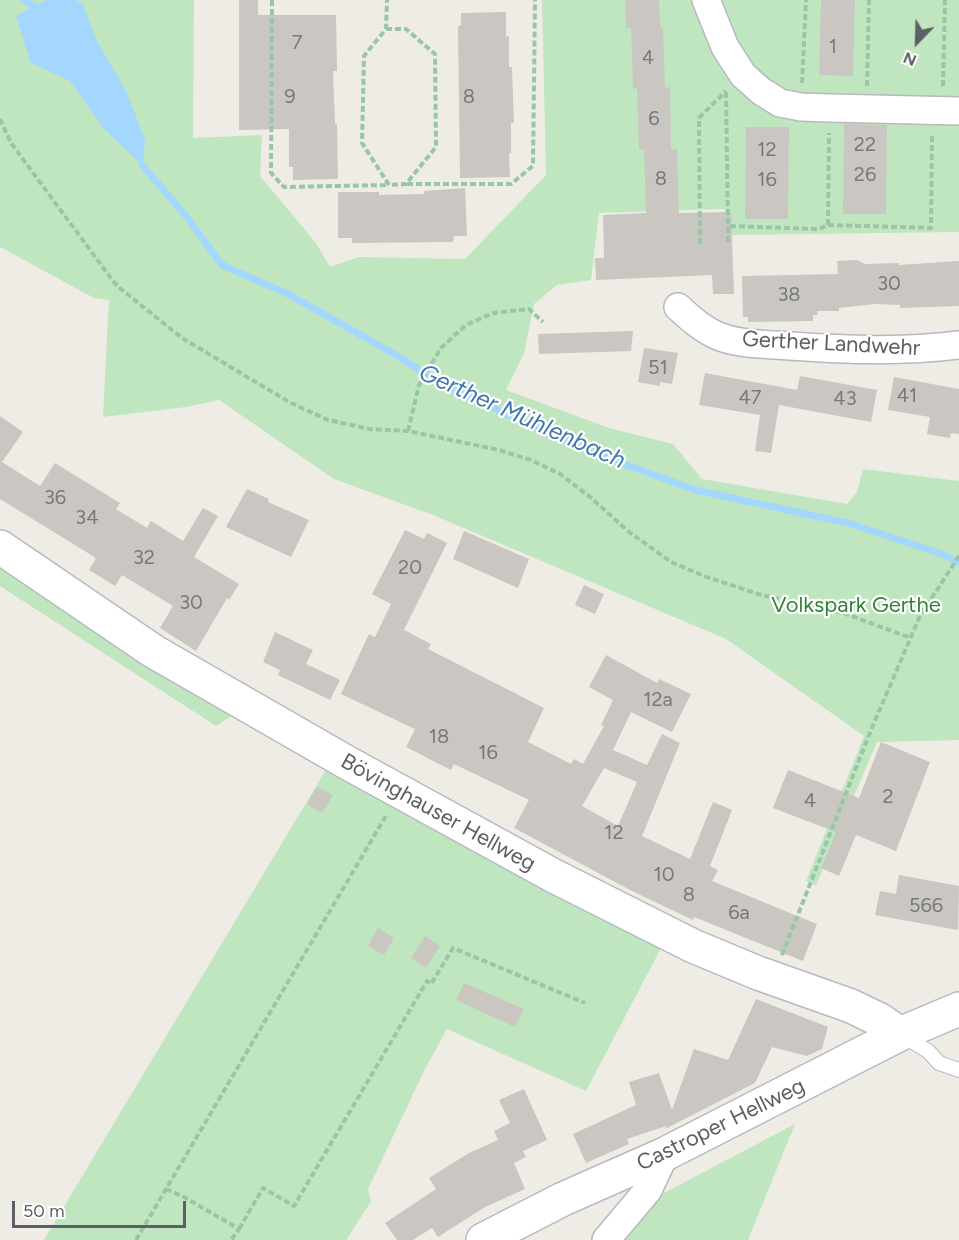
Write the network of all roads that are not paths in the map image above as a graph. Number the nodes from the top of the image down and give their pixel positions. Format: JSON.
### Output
{"nodes":[{"id":1,"x":706,"y":0,"type":"edge"},
{"id":2,"x":944,"y":110,"type":"edge"},
{"id":3,"x":678,"y":307,"type":"dead end"},
{"id":4,"x":959,"y":345,"type":"edge"},
{"id":5,"x":0,"y":547,"type":"edge"},
{"id":6,"x":959,"y":1009,"type":"edge"},
{"id":7,"x":900,"y":1034,"type":"junction"},
{"id":8,"x":959,"y":1070,"type":"edge"},
{"id":9,"x":665,"y":1155,"type":"junction"},
{"id":10,"x":483,"y":1240,"type":"edge"},
{"id":11,"x":606,"y":1240,"type":"edge"}],
"edges":[{"from":1,"to":2,"type":"street"},
{"from":3,"to":4,"type":"street","name":"Gerther Landwehr"},
{"from":5,"to":7,"type":"street","name":"Bövinghauser Hellweg"},
{"from":6,"to":7,"type":"street","name":"Castroper Hellweg"},
{"from":7,"to":8,"type":"lane"},
{"from":7,"to":9,"type":"street","name":"Castroper Hellweg"},
{"from":9,"to":10,"type":"street","name":"Castroper Hellweg"},
{"from":9,"to":11,"type":"street"}]}
